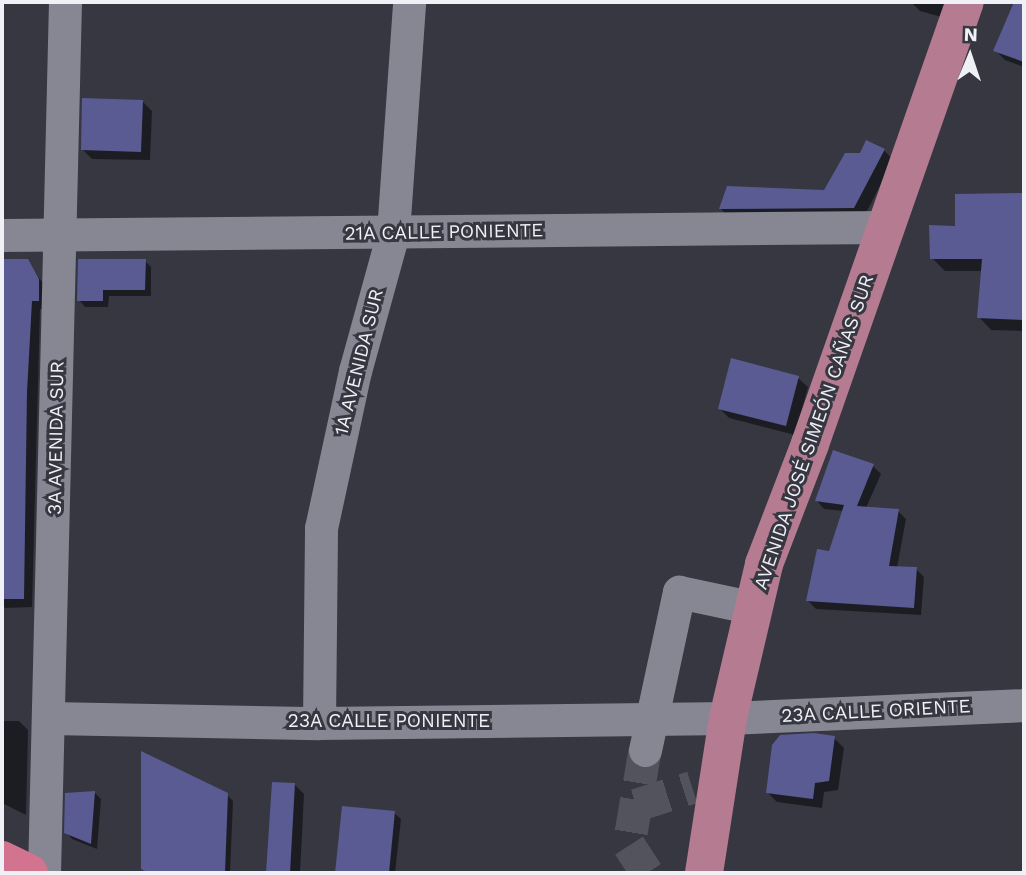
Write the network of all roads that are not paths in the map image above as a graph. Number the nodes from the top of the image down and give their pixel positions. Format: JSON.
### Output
{"nodes":[{"id":1,"x":65,"y":2,"type":"edge"},
{"id":2,"x":410,"y":2,"type":"edge"},
{"id":3,"x":965,"y":2,"type":"edge"},
{"id":4,"x":885,"y":227,"type":"junction"},
{"id":5,"x":393,"y":233,"type":"junction"},
{"id":6,"x":2,"y":234,"type":"edge"},
{"id":7,"x":61,"y":234,"type":"junction"},
{"id":8,"x":754,"y":608,"type":"junction"},
{"id":9,"x":1024,"y":705,"type":"edge"},
{"id":10,"x":50,"y":718,"type":"junction"},
{"id":11,"x":728,"y":718,"type":"junction"},
{"id":12,"x":319,"y":723,"type":"junction"},
{"id":13,"x":648,"y":734,"type":"junction"},
{"id":14,"x":2,"y":860,"type":"edge"},
{"id":15,"x":29,"y":873,"type":"edge"},
{"id":16,"x":44,"y":873,"type":"edge"},
{"id":17,"x":704,"y":873,"type":"edge"}],
"edges":[{"from":1,"to":7,"type":"street","name":"3A AVENIDA SUR"},
{"from":2,"to":5,"type":"street","name":"1A AVENIDA SUR"},
{"from":3,"to":4,"type":"main road","name":"AVENIDA JOSÉ SIMEÓN CAÑAS SUR"},
{"from":4,"to":5,"type":"street","name":"21A CALLE PONIENTE"},
{"from":4,"to":8,"type":"main road","name":"AVENIDA JOSÉ SIMEÓN CAÑAS SUR"},
{"from":5,"to":7,"type":"street","name":"21A CALLE PONIENTE"},
{"from":5,"to":12,"type":"street","name":"1A AVENIDA SUR"},
{"from":6,"to":7,"type":"street","name":"21A CALLE PONIENTE"},
{"from":7,"to":10,"type":"street","name":"3A AVENIDA SUR"},
{"from":8,"to":11,"type":"main road","name":"AVENIDA JOSÉ SIMEÓN CAÑAS SUR"},
{"from":8,"to":13,"type":"street"},
{"from":9,"to":11,"type":"street","name":"23A CALLE ORIENTE"},
{"from":10,"to":12,"type":"street","name":"23A CALLE PONIENTE"},
{"from":10,"to":16,"type":"street","name":"3A AVENIDA SUR"},
{"from":11,"to":13,"type":"street","name":"23A CALLE PONIENTE"},
{"from":11,"to":17,"type":"main road","name":"AVENIDA JOSÉ SIMEÓN CAÑAS SUR"},
{"from":12,"to":13,"type":"street","name":"23A CALLE PONIENTE"},
{"from":14,"to":15,"type":"highway"}]}
